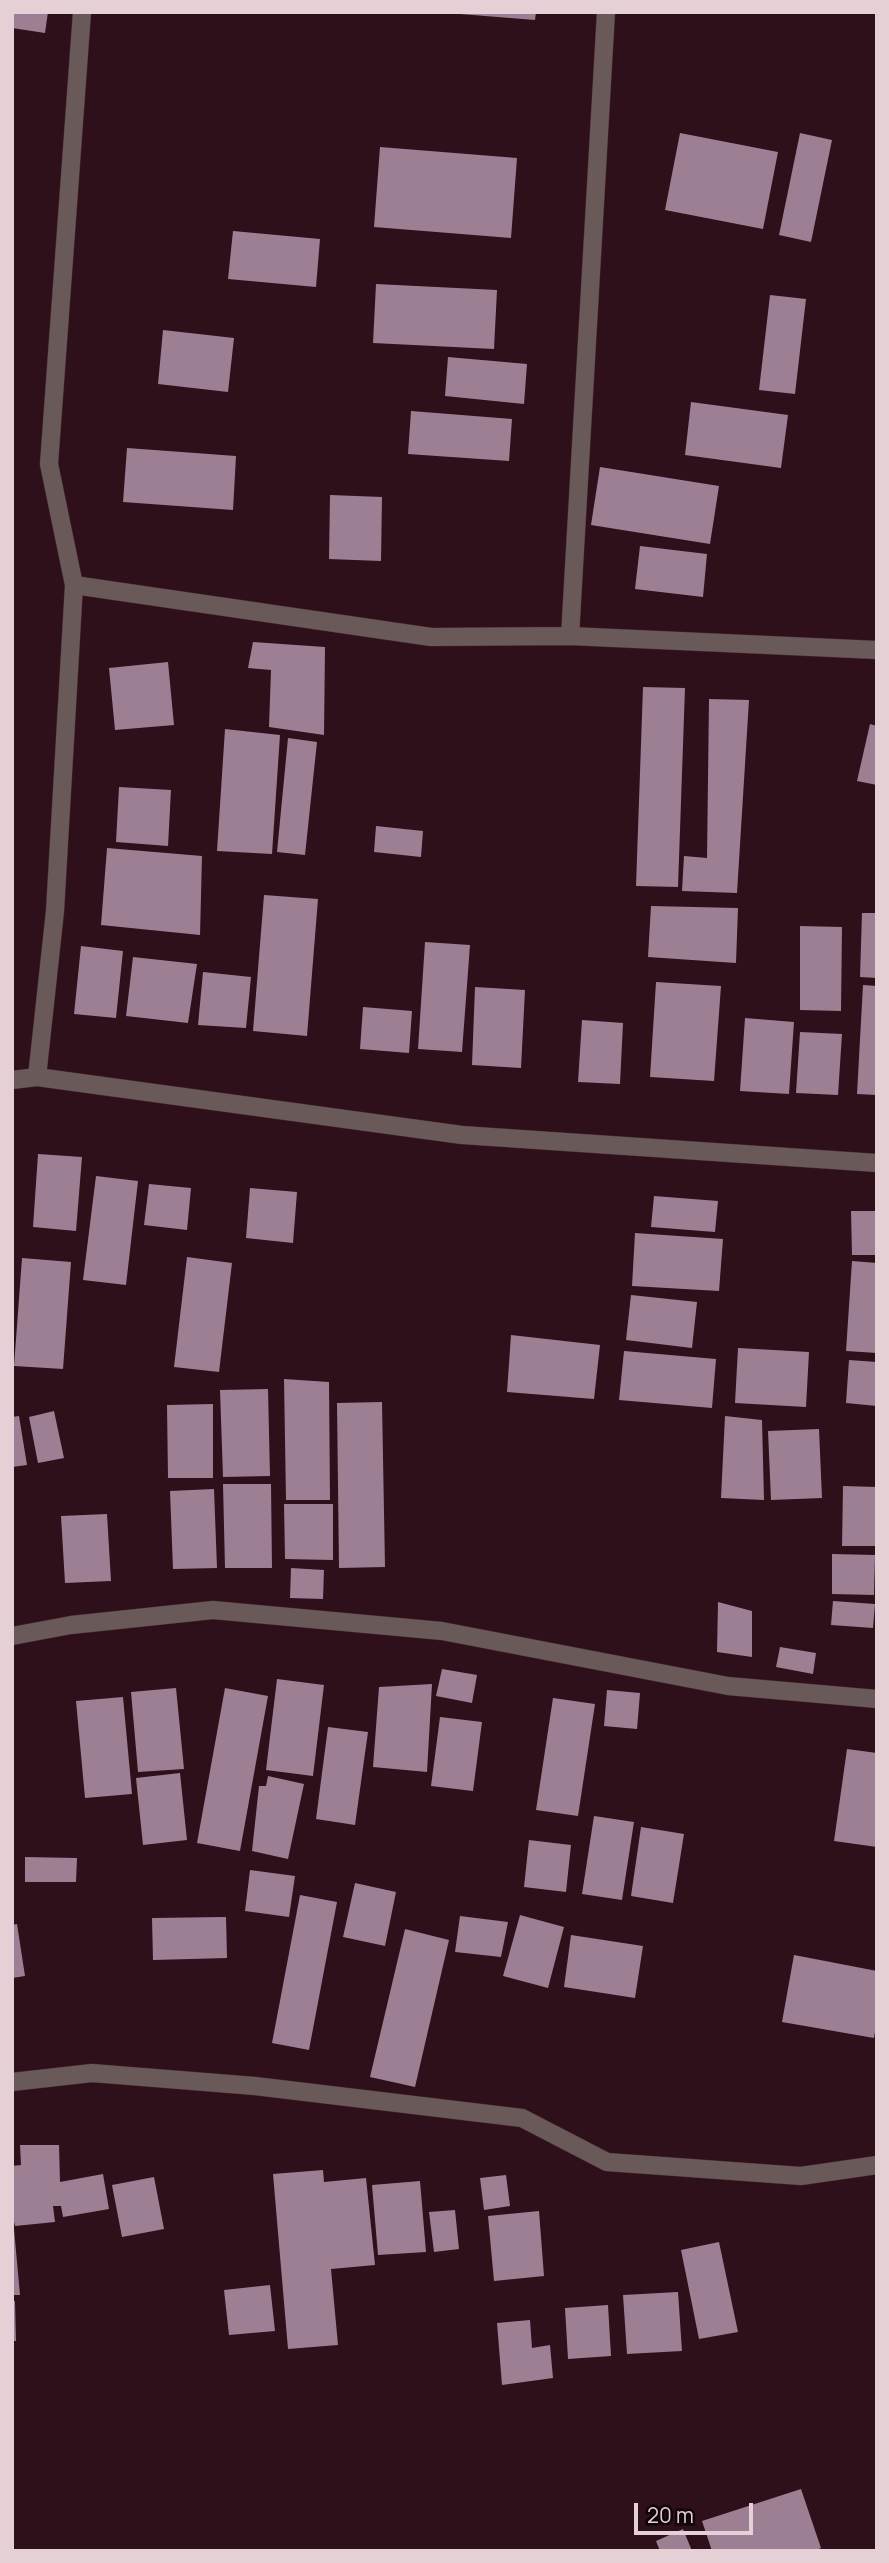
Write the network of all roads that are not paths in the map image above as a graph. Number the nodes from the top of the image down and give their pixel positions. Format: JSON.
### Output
{"nodes":[{"id":1,"x":82,"y":12,"type":"edge"},
{"id":2,"x":606,"y":12,"type":"edge"},
{"id":3,"x":74,"y":585,"type":"junction"},
{"id":4,"x":570,"y":636,"type":"junction"},
{"id":5,"x":877,"y":650,"type":"edge"},
{"id":6,"x":37,"y":1077,"type":"junction"},
{"id":7,"x":12,"y":1080,"type":"edge"},
{"id":8,"x":877,"y":1163,"type":"edge"},
{"id":9,"x":12,"y":1636,"type":"edge"},
{"id":10,"x":877,"y":1699,"type":"edge"},
{"id":11,"x":12,"y":2082,"type":"edge"},
{"id":12,"x":877,"y":2165,"type":"edge"}],
"edges":[{"from":1,"to":3,"type":"street"},
{"from":2,"to":4,"type":"street"},
{"from":3,"to":4,"type":"street"},
{"from":3,"to":6,"type":"street"},
{"from":4,"to":5,"type":"street"},
{"from":6,"to":7,"type":"street"},
{"from":6,"to":8,"type":"street"},
{"from":9,"to":10,"type":"street"},
{"from":11,"to":12,"type":"street"}]}
